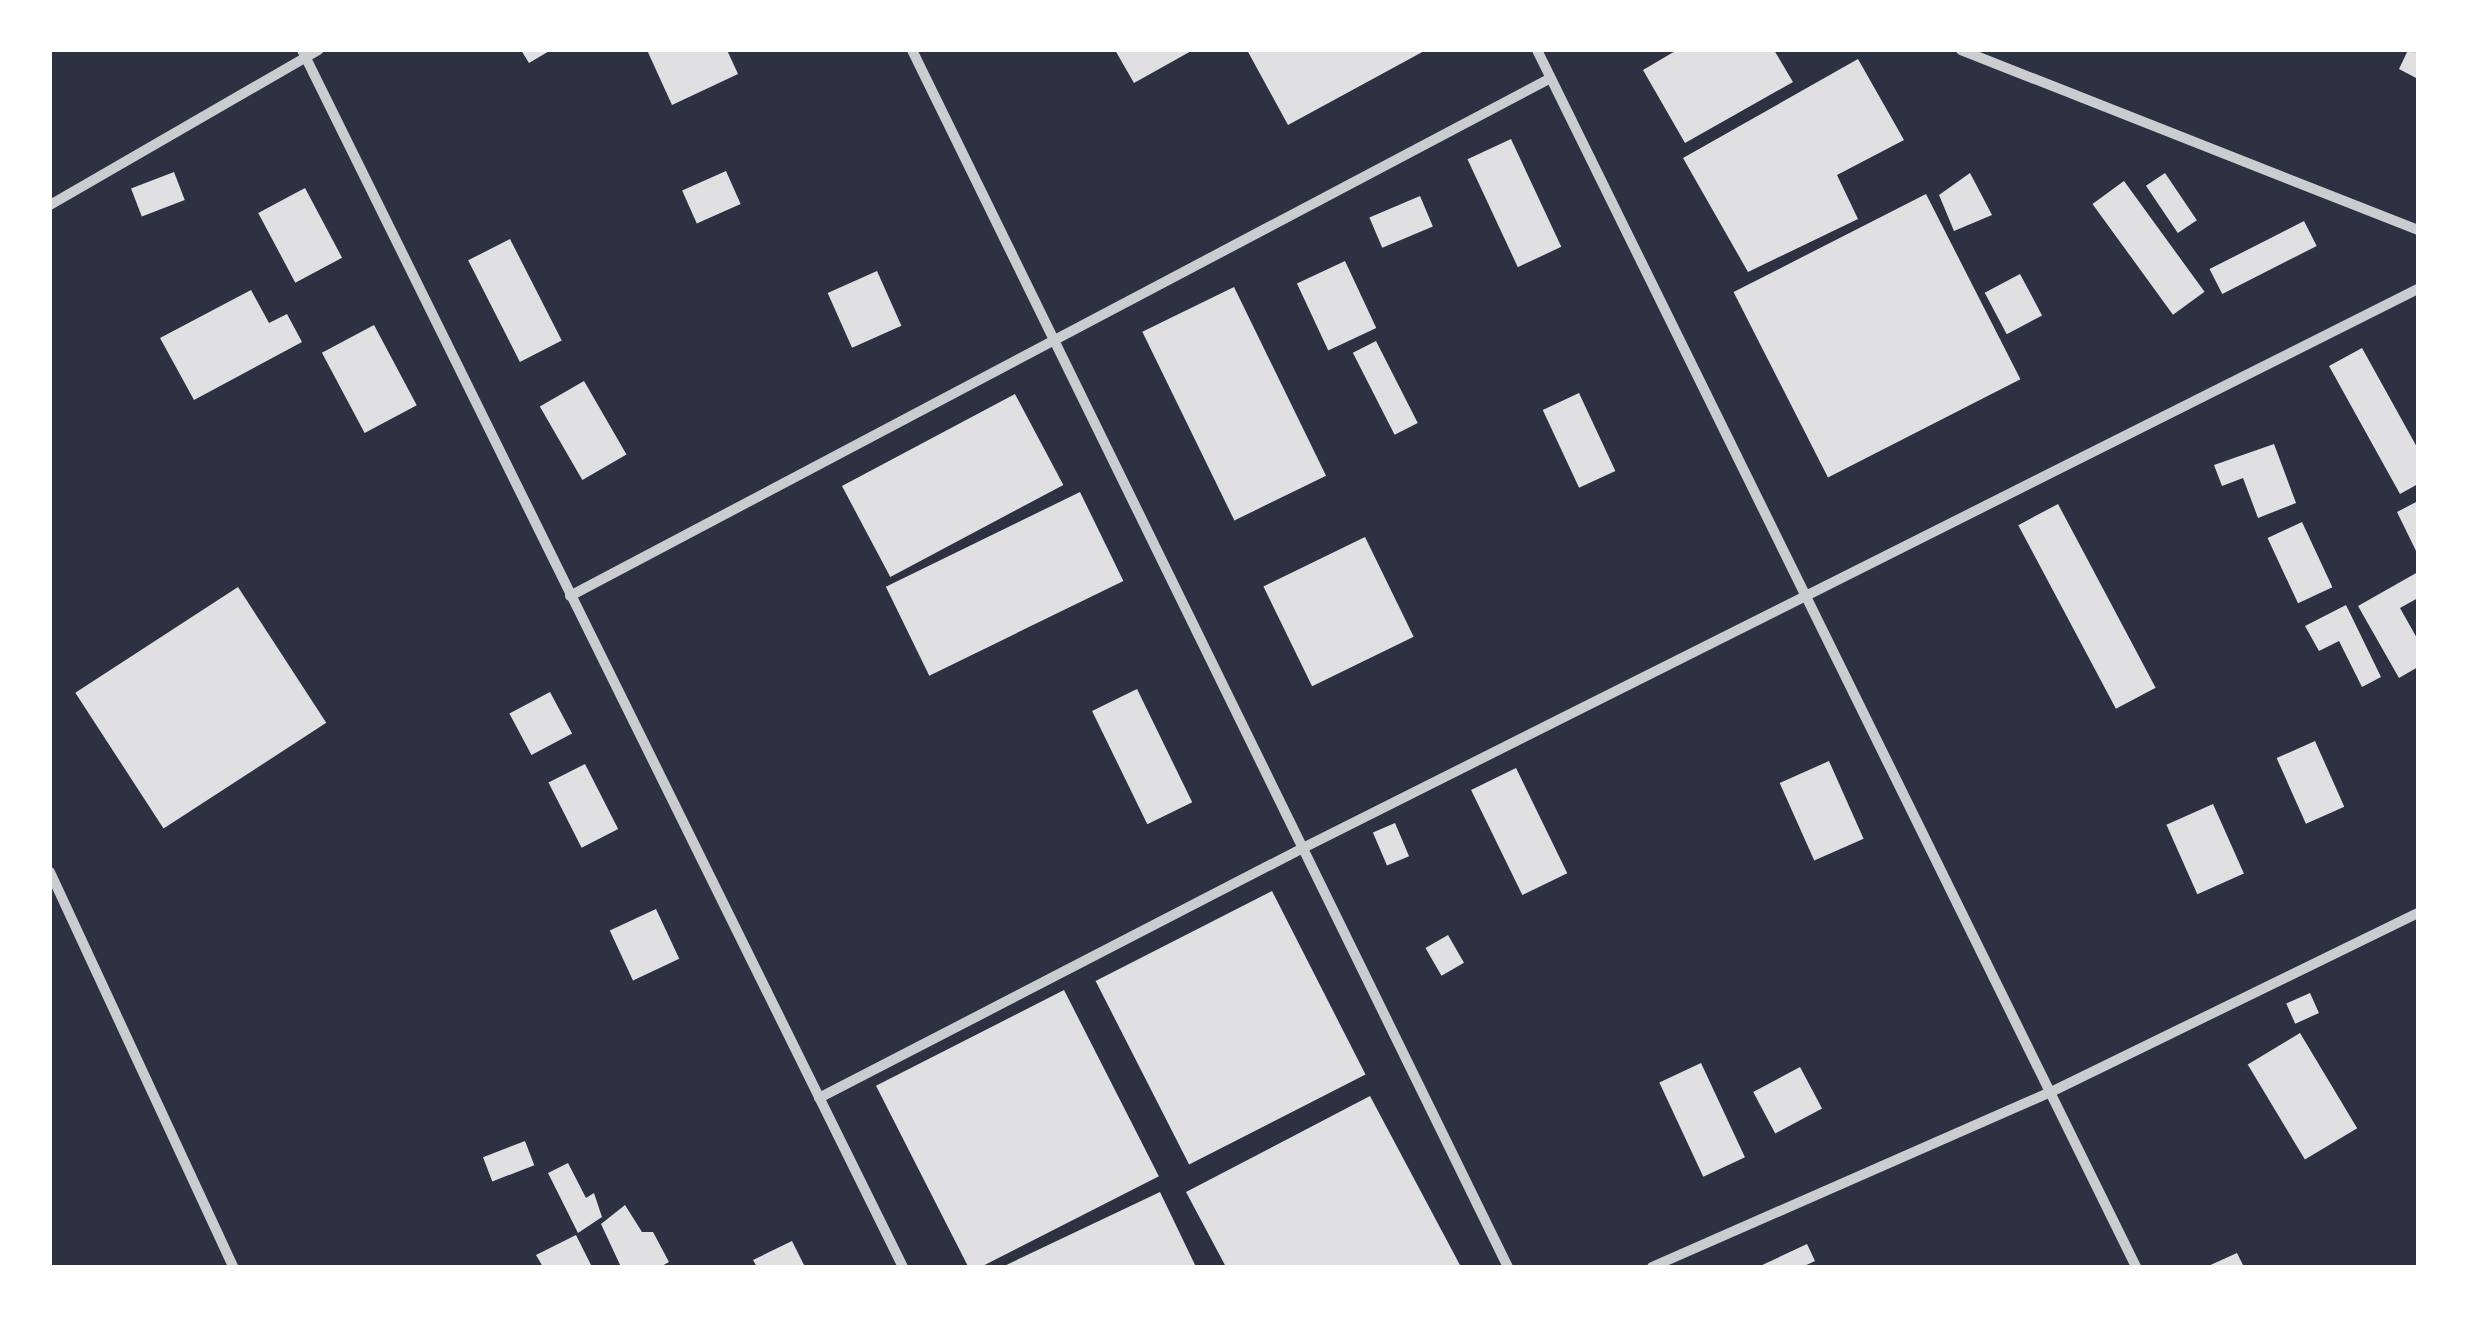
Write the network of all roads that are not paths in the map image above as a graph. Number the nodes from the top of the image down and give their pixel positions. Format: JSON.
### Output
{"nodes":[{"id":1,"x":320,"y":50,"type":"edge"},
{"id":2,"x":912,"y":50,"type":"edge"},
{"id":3,"x":1538,"y":50,"type":"edge"},
{"id":4,"x":1961,"y":50,"type":"edge"},
{"id":5,"x":304,"y":54,"type":"edge"},
{"id":6,"x":1552,"y":78,"type":"junction"},
{"id":7,"x":50,"y":205,"type":"edge"},
{"id":8,"x":2418,"y":230,"type":"edge"},
{"id":9,"x":2418,"y":290,"type":"edge"},
{"id":10,"x":1055,"y":341,"type":"junction"},
{"id":11,"x":570,"y":596,"type":"junction"},
{"id":12,"x":1808,"y":598,"type":"junction"},
{"id":13,"x":1303,"y":848,"type":"junction"},
{"id":14,"x":50,"y":872,"type":"edge"},
{"id":15,"x":2418,"y":913,"type":"edge"},
{"id":16,"x":2053,"y":1090,"type":"junction"},
{"id":17,"x":819,"y":1098,"type":"junction"},
{"id":18,"x":233,"y":1267,"type":"edge"},
{"id":19,"x":903,"y":1267,"type":"edge"},
{"id":20,"x":1508,"y":1267,"type":"edge"},
{"id":21,"x":1652,"y":1267,"type":"edge"},
{"id":22,"x":2136,"y":1267,"type":"edge"}],
"edges":[{"from":1,"to":5,"type":"street"},
{"from":2,"to":10,"type":"street"},
{"from":3,"to":6,"type":"street"},
{"from":4,"to":8,"type":"street"},
{"from":5,"to":7,"type":"street"},
{"from":5,"to":11,"type":"street"},
{"from":6,"to":10,"type":"street"},
{"from":6,"to":12,"type":"street"},
{"from":9,"to":12,"type":"street"},
{"from":10,"to":11,"type":"street"},
{"from":10,"to":13,"type":"street"},
{"from":11,"to":17,"type":"street"},
{"from":12,"to":13,"type":"street"},
{"from":12,"to":16,"type":"street"},
{"from":13,"to":17,"type":"street"},
{"from":13,"to":20,"type":"street"},
{"from":14,"to":18,"type":"street"},
{"from":15,"to":16,"type":"street"},
{"from":16,"to":21,"type":"street"},
{"from":16,"to":22,"type":"street"},
{"from":17,"to":19,"type":"street"}]}
